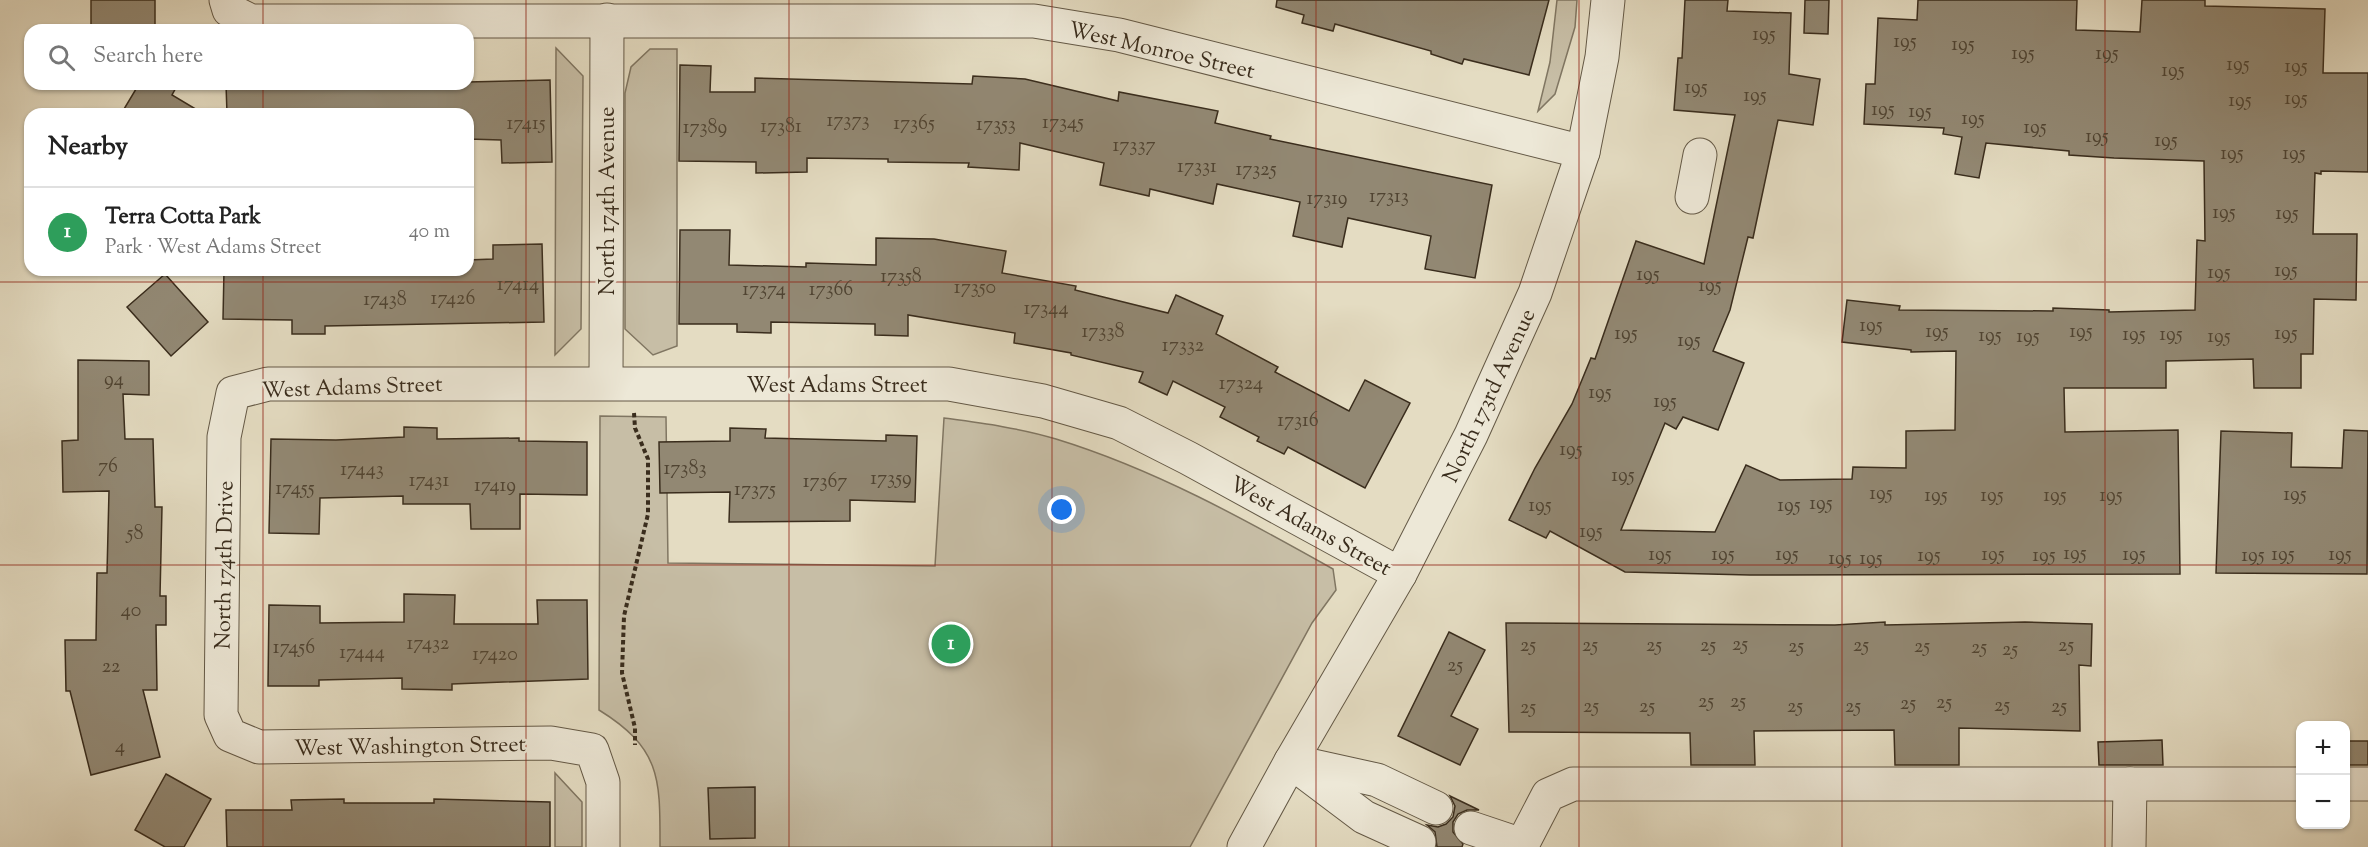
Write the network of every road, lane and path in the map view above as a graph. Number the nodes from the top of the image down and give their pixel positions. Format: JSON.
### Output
{"nodes":[{"id":1,"x":1608,"y":0,"type":"edge"},
{"id":2,"x":227,"y":5,"type":"edge"},
{"id":3,"x":1034,"y":11,"type":"edge"},
{"id":4,"x":607,"y":20,"type":"junction"},
{"id":5,"x":1583,"y":152,"type":"junction"},
{"id":6,"x":1700,"y":155,"type":"dead end"},
{"id":7,"x":1692,"y":197,"type":"dead end"},
{"id":8,"x":606,"y":382,"type":"junction"},
{"id":9,"x":233,"y":393,"type":"joint"},
{"id":10,"x":634,"y":413,"type":"dead end"},
{"id":11,"x":1401,"y":574,"type":"junction"},
{"id":12,"x":230,"y":735,"type":"joint"},
{"id":13,"x":635,"y":745,"type":"dead end"},
{"id":14,"x":1291,"y":761,"type":"junction"},
{"id":15,"x":2130,"y":784,"type":"junction"},
{"id":16,"x":2296,"y":784,"type":"edge"},
{"id":17,"x":2350,"y":784,"type":"edge"},
{"id":18,"x":2368,"y":784,"type":"edge"},
{"id":19,"x":1436,"y":808,"type":"dead end"},
{"id":20,"x":1471,"y":828,"type":"dead end"},
{"id":21,"x":1419,"y":842,"type":"dead end"},
{"id":22,"x":1522,"y":846,"type":"edge"},
{"id":23,"x":603,"y":847,"type":"edge"},
{"id":24,"x":1244,"y":847,"type":"edge"},
{"id":25,"x":2130,"y":847,"type":"edge"}],
"edges":[{"from":1,"to":5,"type":"street","name":"North 173rd Avenue"},
{"from":2,"to":4,"type":"street","name":"West Monroe Street"},
{"from":3,"to":4,"type":"street","name":"West Monroe Street"},
{"from":3,"to":5,"type":"street","name":"West Monroe Street"},
{"from":4,"to":8,"type":"street","name":"North 174th Avenue"},
{"from":5,"to":11,"type":"street","name":"North 173rd Avenue"},
{"from":6,"to":7,"type":"street"},
{"from":8,"to":9,"type":"street","name":"West Adams Street"},
{"from":8,"to":11,"type":"street","name":"West Adams Street"},
{"from":9,"to":12,"type":"street","name":"North 174th Drive"},
{"from":10,"to":13,"type":"path"},
{"from":11,"to":14,"type":"street","name":"North 173rd Avenue"},
{"from":12,"to":23,"type":"street","name":"West Washington Street"},
{"from":14,"to":19,"type":"street"},
{"from":14,"to":21,"type":"street"},
{"from":14,"to":24,"type":"street","name":"North 173rd Avenue"},
{"from":15,"to":16,"type":"street"},
{"from":15,"to":22,"type":"street"},
{"from":15,"to":25,"type":"street"},
{"from":17,"to":18,"type":"street"},
{"from":20,"to":22,"type":"street"}]}
